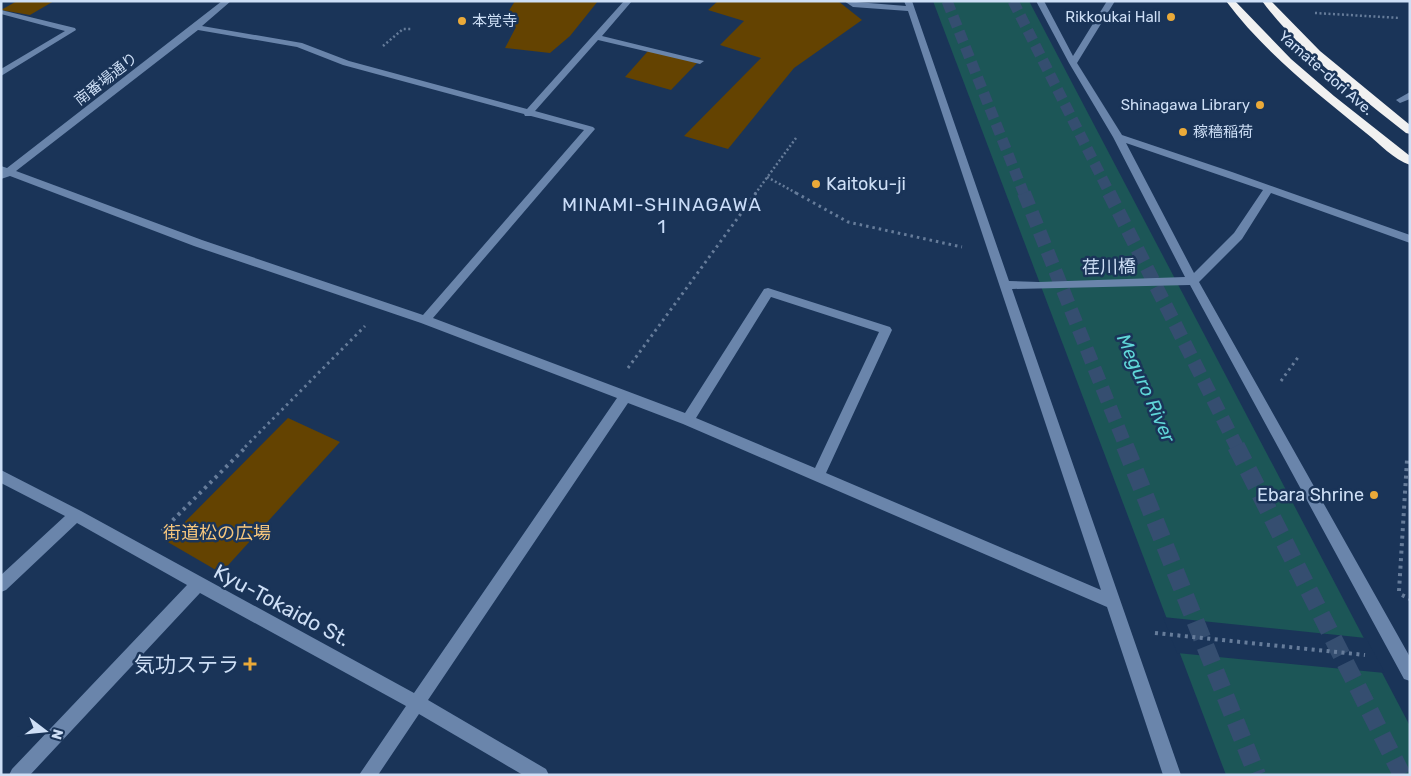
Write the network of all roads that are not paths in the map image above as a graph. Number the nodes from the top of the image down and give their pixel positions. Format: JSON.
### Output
{"nodes":[{"id":1,"x":227,"y":1,"type":"edge"},
{"id":2,"x":628,"y":1,"type":"edge"},
{"id":3,"x":848,"y":1,"type":"edge"},
{"id":4,"x":1040,"y":1,"type":"edge"},
{"id":5,"x":1111,"y":1,"type":"edge"},
{"id":6,"x":1230,"y":1,"type":"edge"},
{"id":7,"x":1266,"y":1,"type":"edge"},
{"id":8,"x":909,"y":5,"type":"edge"},
{"id":9,"x":1,"y":12,"type":"edge"},
{"id":10,"x":196,"y":27,"type":"junction"},
{"id":11,"x":596,"y":37,"type":"junction"},
{"id":12,"x":700,"y":61,"type":"dead end"},
{"id":13,"x":1073,"y":63,"type":"junction"},
{"id":14,"x":1,"y":74,"type":"edge"},
{"id":15,"x":1410,"y":95,"type":"edge"},
{"id":16,"x":1400,"y":100,"type":"dead end"},
{"id":17,"x":528,"y":114,"type":"junction"},
{"id":18,"x":1410,"y":131,"type":"edge"},
{"id":19,"x":1118,"y":137,"type":"junction"},
{"id":20,"x":1410,"y":162,"type":"edge"},
{"id":21,"x":4,"y":172,"type":"edge"},
{"id":22,"x":1269,"y":188,"type":"junction"},
{"id":23,"x":1410,"y":240,"type":"edge"},
{"id":24,"x":1193,"y":281,"type":"junction"},
{"id":25,"x":1004,"y":285,"type":"junction"},
{"id":26,"x":425,"y":320,"type":"junction"},
{"id":27,"x":619,"y":394,"type":"junction"},
{"id":28,"x":688,"y":420,"type":"junction"},
{"id":29,"x":1,"y":476,"type":"edge"},
{"id":30,"x":818,"y":476,"type":"junction"},
{"id":31,"x":76,"y":515,"type":"junction"},
{"id":32,"x":198,"y":584,"type":"junction"},
{"id":33,"x":1,"y":585,"type":"edge"},
{"id":34,"x":1112,"y":602,"type":"junction"},
{"id":35,"x":1410,"y":673,"type":"edge"},
{"id":36,"x":417,"y":703,"type":"junction"},
{"id":37,"x":18,"y":775,"type":"edge"},
{"id":38,"x":368,"y":775,"type":"edge"},
{"id":39,"x":540,"y":775,"type":"edge"},
{"id":40,"x":1172,"y":775,"type":"edge"}],
"edges":[{"from":1,"to":10,"type":"street","name":"南番場通り"},
{"from":2,"to":11,"type":"street"},
{"from":3,"to":8,"type":"street"},
{"from":4,"to":13,"type":"street"},
{"from":5,"to":13,"type":"street"},
{"from":6,"to":20,"type":"highway","name":"Yamate-dori Ave."},
{"from":7,"to":18,"type":"highway","name":"Yamate-dori Ave."},
{"from":8,"to":25,"type":"street"},
{"from":9,"to":14,"type":"street"},
{"from":10,"to":17,"type":"street"},
{"from":10,"to":21,"type":"street","name":"南番場通り"},
{"from":11,"to":12,"type":"street"},
{"from":11,"to":17,"type":"street"},
{"from":13,"to":19,"type":"street"},
{"from":15,"to":16,"type":"street"},
{"from":17,"to":26,"type":"street"},
{"from":19,"to":22,"type":"street"},
{"from":19,"to":24,"type":"street"},
{"from":21,"to":26,"type":"street"},
{"from":22,"to":23,"type":"street"},
{"from":22,"to":24,"type":"street"},
{"from":24,"to":25,"type":"street","name":"荏川橋"},
{"from":24,"to":35,"type":"street"},
{"from":25,"to":34,"type":"street"},
{"from":26,"to":27,"type":"street"},
{"from":27,"to":28,"type":"street"},
{"from":27,"to":36,"type":"street"},
{"from":28,"to":30,"type":"street"},
{"from":28,"to":30,"type":"street"},
{"from":29,"to":31,"type":"street","name":"Kyu-Tokaido St."},
{"from":30,"to":34,"type":"street"},
{"from":31,"to":32,"type":"street","name":"Kyu-Tokaido St."},
{"from":31,"to":33,"type":"street"},
{"from":32,"to":36,"type":"street","name":"Kyu-Tokaido St."},
{"from":32,"to":37,"type":"street"},
{"from":34,"to":40,"type":"street"},
{"from":36,"to":38,"type":"street"},
{"from":36,"to":39,"type":"street","name":"Kyu-Tokaido St."}]}
